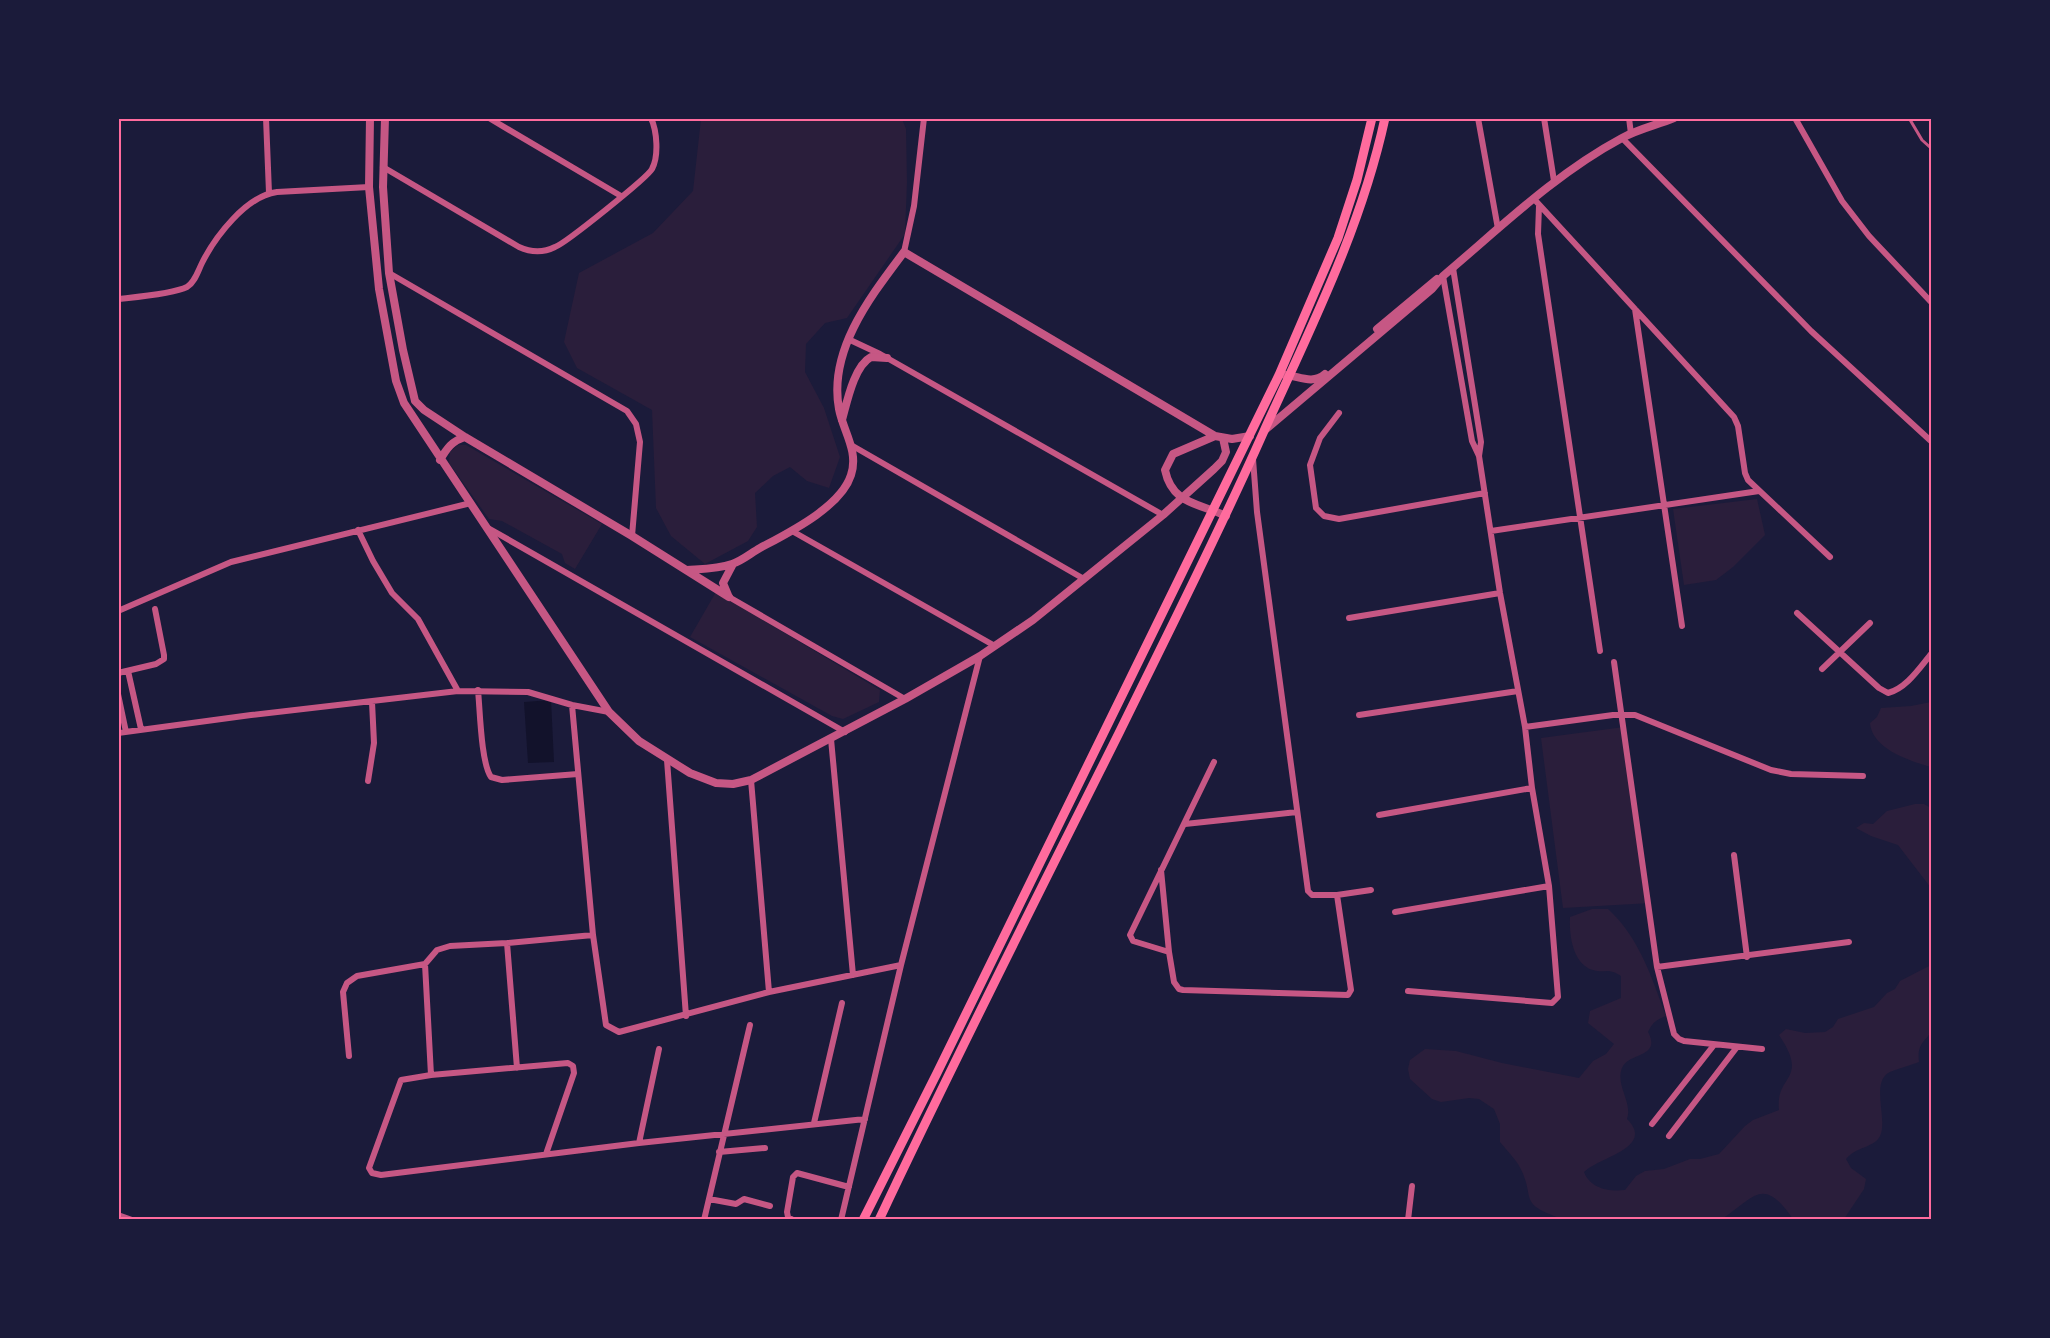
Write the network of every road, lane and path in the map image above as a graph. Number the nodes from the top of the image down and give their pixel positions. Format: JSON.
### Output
{"nodes":[{"id":1,"x":266,"y":118,"type":"edge"},
{"id":2,"x":370,"y":118,"type":"edge"},
{"id":3,"x":385,"y":118,"type":"edge"},
{"id":4,"x":489,"y":118,"type":"edge"},
{"id":5,"x":651,"y":118,"type":"edge"},
{"id":6,"x":924,"y":118,"type":"edge"},
{"id":7,"x":1372,"y":118,"type":"edge"},
{"id":8,"x":1385,"y":118,"type":"edge"},
{"id":9,"x":1478,"y":118,"type":"edge"},
{"id":10,"x":1544,"y":118,"type":"edge"},
{"id":11,"x":1629,"y":118,"type":"edge"},
{"id":12,"x":1674,"y":118,"type":"edge"},
{"id":13,"x":1795,"y":118,"type":"edge"},
{"id":14,"x":1909,"y":118,"type":"edge"},
{"id":15,"x":1631,"y":134,"type":"junction"},
{"id":16,"x":1622,"y":138,"type":"junction"},
{"id":17,"x":1932,"y":149,"type":"edge"},
{"id":18,"x":383,"y":167,"type":"junction"},
{"id":19,"x":1554,"y":182,"type":"junction"},
{"id":20,"x":369,"y":187,"type":"junction"},
{"id":21,"x":269,"y":193,"type":"junction"},
{"id":22,"x":621,"y":196,"type":"junction"},
{"id":23,"x":1536,"y":202,"type":"junction"},
{"id":24,"x":1498,"y":229,"type":"junction"},
{"id":25,"x":904,"y":252,"type":"junction"},
{"id":26,"x":1454,"y":268,"type":"junction"},
{"id":27,"x":389,"y":273,"type":"junction"},
{"id":28,"x":1443,"y":276,"type":"junction"},
{"id":29,"x":118,"y":299,"type":"edge"},
{"id":30,"x":1932,"y":303,"type":"edge"},
{"id":31,"x":1635,"y":309,"type":"junction"},
{"id":32,"x":848,"y":339,"type":"junction"},
{"id":33,"x":887,"y":358,"type":"junction"},
{"id":34,"x":1279,"y":375,"type":"junction"},
{"id":35,"x":1290,"y":375,"type":"junction"},
{"id":36,"x":1339,"y":413,"type":"dead end"},
{"id":37,"x":842,"y":421,"type":"junction"},
{"id":38,"x":1264,"y":431,"type":"junction"},
{"id":39,"x":1250,"y":436,"type":"junction"},
{"id":40,"x":465,"y":437,"type":"junction"},
{"id":41,"x":1219,"y":437,"type":"junction"},
{"id":42,"x":1932,"y":442,"type":"edge"},
{"id":43,"x":851,"y":445,"type":"junction"},
{"id":44,"x":1479,"y":456,"type":"junction"},
{"id":45,"x":1253,"y":458,"type":"junction"},
{"id":46,"x":440,"y":460,"type":"junction"},
{"id":47,"x":1759,"y":491,"type":"junction"},
{"id":48,"x":1485,"y":493,"type":"junction"},
{"id":49,"x":1181,"y":498,"type":"junction"},
{"id":50,"x":471,"y":503,"type":"junction"},
{"id":51,"x":1665,"y":505,"type":"junction"},
{"id":52,"x":1214,"y":511,"type":"junction"},
{"id":53,"x":1163,"y":515,"type":"junction"},
{"id":54,"x":1226,"y":516,"type":"junction"},
{"id":55,"x":1580,"y":518,"type":"junction"},
{"id":56,"x":488,"y":528,"type":"junction"},
{"id":57,"x":358,"y":530,"type":"junction"},
{"id":58,"x":792,"y":531,"type":"junction"},
{"id":59,"x":1491,"y":531,"type":"junction"},
{"id":60,"x":632,"y":536,"type":"junction"},
{"id":61,"x":1830,"y":557,"type":"dead end"},
{"id":62,"x":733,"y":564,"type":"junction"},
{"id":63,"x":687,"y":570,"type":"junction"},
{"id":64,"x":1084,"y":579,"type":"junction"},
{"id":65,"x":1500,"y":593,"type":"junction"},
{"id":66,"x":729,"y":597,"type":"junction"},
{"id":67,"x":155,"y":609,"type":"dead end"},
{"id":68,"x":118,"y":611,"type":"edge"},
{"id":69,"x":1797,"y":613,"type":"dead end"},
{"id":70,"x":1349,"y":618,"type":"dead end"},
{"id":71,"x":1870,"y":623,"type":"dead end"},
{"id":72,"x":1682,"y":626,"type":"dead end"},
{"id":73,"x":995,"y":646,"type":"junction"},
{"id":74,"x":1600,"y":651,"type":"dead end"},
{"id":75,"x":1840,"y":652,"type":"junction"},
{"id":76,"x":1932,"y":653,"type":"edge"},
{"id":77,"x":980,"y":656,"type":"junction"},
{"id":78,"x":1614,"y":662,"type":"dead end"},
{"id":79,"x":1822,"y":669,"type":"dead end"},
{"id":80,"x":128,"y":671,"type":"junction"},
{"id":81,"x":118,"y":673,"type":"edge"},
{"id":82,"x":478,"y":690,"type":"junction"},
{"id":83,"x":458,"y":691,"type":"junction"},
{"id":84,"x":1518,"y":691,"type":"junction"},
{"id":85,"x":118,"y":694,"type":"edge"},
{"id":86,"x":905,"y":699,"type":"junction"},
{"id":87,"x":372,"y":702,"type":"junction"},
{"id":88,"x":572,"y":705,"type":"junction"},
{"id":89,"x":609,"y":712,"type":"junction"},
{"id":90,"x":1359,"y":715,"type":"dead end"},
{"id":91,"x":1623,"y":715,"type":"junction"},
{"id":92,"x":1525,"y":727,"type":"junction"},
{"id":93,"x":141,"y":729,"type":"junction"},
{"id":94,"x":126,"y":732,"type":"junction"},
{"id":95,"x":845,"y":732,"type":"junction"},
{"id":96,"x":118,"y":733,"type":"edge"},
{"id":97,"x":831,"y":739,"type":"junction"},
{"id":98,"x":667,"y":760,"type":"junction"},
{"id":99,"x":1214,"y":762,"type":"dead end"},
{"id":100,"x":578,"y":774,"type":"junction"},
{"id":101,"x":1863,"y":776,"type":"dead end"},
{"id":102,"x":751,"y":780,"type":"junction"},
{"id":103,"x":368,"y":781,"type":"dead end"},
{"id":104,"x":1532,"y":788,"type":"junction"},
{"id":105,"x":1298,"y":812,"type":"junction"},
{"id":106,"x":1378,"y":815,"type":"dead end"},
{"id":107,"x":1185,"y":824,"type":"junction"},
{"id":108,"x":1734,"y":855,"type":"dead end"},
{"id":109,"x":1161,"y":870,"type":"junction"},
{"id":110,"x":1549,"y":886,"type":"junction"},
{"id":111,"x":1371,"y":890,"type":"dead end"},
{"id":112,"x":1337,"y":895,"type":"junction"},
{"id":113,"x":1395,"y":912,"type":"dead end"},
{"id":114,"x":593,"y":935,"type":"junction"},
{"id":115,"x":1849,"y":942,"type":"dead end"},
{"id":116,"x":507,"y":943,"type":"junction"},
{"id":117,"x":1169,"y":952,"type":"junction"},
{"id":118,"x":1747,"y":957,"type":"junction"},
{"id":119,"x":425,"y":964,"type":"junction"},
{"id":120,"x":901,"y":965,"type":"junction"},
{"id":121,"x":1658,"y":967,"type":"junction"},
{"id":122,"x":853,"y":975,"type":"junction"},
{"id":123,"x":1408,"y":991,"type":"dead end"},
{"id":124,"x":769,"y":992,"type":"junction"},
{"id":125,"x":842,"y":1003,"type":"dead end"},
{"id":126,"x":686,"y":1016,"type":"junction"},
{"id":127,"x":750,"y":1025,"type":"dead end"},
{"id":128,"x":1713,"y":1045,"type":"junction"},
{"id":129,"x":1737,"y":1047,"type":"junction"},
{"id":130,"x":659,"y":1049,"type":"dead end"},
{"id":131,"x":1762,"y":1049,"type":"dead end"},
{"id":132,"x":349,"y":1056,"type":"dead end"},
{"id":133,"x":518,"y":1068,"type":"junction"},
{"id":134,"x":431,"y":1075,"type":"junction"},
{"id":135,"x":865,"y":1119,"type":"junction"},
{"id":136,"x":814,"y":1123,"type":"junction"},
{"id":137,"x":1652,"y":1124,"type":"dead end"},
{"id":138,"x":723,"y":1134,"type":"junction"},
{"id":139,"x":1669,"y":1136,"type":"dead end"},
{"id":140,"x":639,"y":1143,"type":"junction"},
{"id":141,"x":765,"y":1148,"type":"dead end"},
{"id":142,"x":719,"y":1152,"type":"junction"},
{"id":143,"x":546,"y":1154,"type":"junction"},
{"id":144,"x":1412,"y":1186,"type":"dead end"},
{"id":145,"x":849,"y":1187,"type":"junction"},
{"id":146,"x":709,"y":1199,"type":"junction"},
{"id":147,"x":770,"y":1206,"type":"dead end"},
{"id":148,"x":118,"y":1215,"type":"edge"},
{"id":149,"x":132,"y":1220,"type":"edge"},
{"id":150,"x":704,"y":1220,"type":"edge"},
{"id":151,"x":793,"y":1220,"type":"edge"},
{"id":152,"x":841,"y":1220,"type":"edge"},
{"id":153,"x":863,"y":1220,"type":"edge"},
{"id":154,"x":879,"y":1220,"type":"edge"},
{"id":155,"x":1408,"y":1220,"type":"edge"}],
"edges":[{"from":1,"to":21,"type":"street"},
{"from":2,"to":20,"type":"street"},
{"from":3,"to":18,"type":"street"},
{"from":4,"to":22,"type":"street"},
{"from":5,"to":22,"type":"street"},
{"from":6,"to":25,"type":"street"},
{"from":7,"to":34,"type":"main road"},
{"from":8,"to":35,"type":"main road"},
{"from":9,"to":24,"type":"street"},
{"from":10,"to":19,"type":"street"},
{"from":11,"to":15,"type":"street"},
{"from":12,"to":15,"type":"street"},
{"from":13,"to":30,"type":"street"},
{"from":14,"to":17,"type":"lane"},
{"from":15,"to":16,"type":"street"},
{"from":16,"to":19,"type":"street"},
{"from":16,"to":42,"type":"street"},
{"from":18,"to":22,"type":"street"},
{"from":18,"to":27,"type":"street"},
{"from":19,"to":23,"type":"street"},
{"from":20,"to":21,"type":"street"},
{"from":20,"to":46,"type":"street"},
{"from":21,"to":29,"type":"street"},
{"from":23,"to":24,"type":"street"},
{"from":23,"to":31,"type":"street"},
{"from":23,"to":55,"type":"street"},
{"from":24,"to":26,"type":"street"},
{"from":25,"to":32,"type":"street"},
{"from":25,"to":41,"type":"street"},
{"from":26,"to":28,"type":"street"},
{"from":26,"to":44,"type":"street"},
{"from":27,"to":40,"type":"street"},
{"from":27,"to":60,"type":"street"},
{"from":28,"to":35,"type":"street"},
{"from":28,"to":38,"type":"street"},
{"from":28,"to":44,"type":"street"},
{"from":31,"to":47,"type":"street"},
{"from":31,"to":51,"type":"street"},
{"from":32,"to":33,"type":"street"},
{"from":32,"to":37,"type":"street"},
{"from":33,"to":37,"type":"street"},
{"from":33,"to":53,"type":"street"},
{"from":34,"to":35,"type":"street"},
{"from":34,"to":39,"type":"main road"},
{"from":35,"to":38,"type":"main road"},
{"from":36,"to":48,"type":"street"},
{"from":37,"to":43,"type":"street"},
{"from":38,"to":45,"type":"main road"},
{"from":39,"to":41,"type":"street"},
{"from":39,"to":52,"type":"main road"},
{"from":40,"to":46,"type":"street"},
{"from":40,"to":60,"type":"street"},
{"from":41,"to":49,"type":"street"},
{"from":41,"to":49,"type":"street"},
{"from":43,"to":58,"type":"street"},
{"from":43,"to":64,"type":"street"},
{"from":44,"to":48,"type":"street"},
{"from":45,"to":54,"type":"main road"},
{"from":45,"to":105,"type":"street"},
{"from":46,"to":50,"type":"street"},
{"from":47,"to":51,"type":"street"},
{"from":47,"to":61,"type":"street"},
{"from":48,"to":59,"type":"street"},
{"from":49,"to":52,"type":"street"},
{"from":49,"to":53,"type":"street"},
{"from":50,"to":56,"type":"street"},
{"from":50,"to":57,"type":"street"},
{"from":51,"to":55,"type":"street"},
{"from":51,"to":72,"type":"street"},
{"from":52,"to":54,"type":"street"},
{"from":52,"to":153,"type":"main road"},
{"from":53,"to":64,"type":"street"},
{"from":54,"to":154,"type":"main road"},
{"from":55,"to":59,"type":"street"},
{"from":55,"to":74,"type":"street"},
{"from":56,"to":89,"type":"street"},
{"from":56,"to":95,"type":"street"},
{"from":57,"to":68,"type":"street"},
{"from":57,"to":83,"type":"street"},
{"from":58,"to":62,"type":"street"},
{"from":58,"to":73,"type":"street"},
{"from":59,"to":65,"type":"street"},
{"from":60,"to":63,"type":"street"},
{"from":62,"to":63,"type":"street"},
{"from":62,"to":66,"type":"street"},
{"from":63,"to":66,"type":"street"},
{"from":64,"to":73,"type":"street"},
{"from":65,"to":70,"type":"street"},
{"from":65,"to":84,"type":"street"},
{"from":66,"to":86,"type":"street"},
{"from":67,"to":80,"type":"street"},
{"from":69,"to":75,"type":"street"},
{"from":71,"to":75,"type":"street"},
{"from":73,"to":77,"type":"street"},
{"from":75,"to":76,"type":"street"},
{"from":75,"to":79,"type":"street"},
{"from":77,"to":86,"type":"street"},
{"from":77,"to":120,"type":"street"},
{"from":78,"to":91,"type":"street"},
{"from":80,"to":81,"type":"street"},
{"from":80,"to":93,"type":"street"},
{"from":82,"to":83,"type":"street"},
{"from":82,"to":88,"type":"street"},
{"from":82,"to":100,"type":"street"},
{"from":83,"to":87,"type":"street"},
{"from":84,"to":90,"type":"street"},
{"from":84,"to":92,"type":"street"},
{"from":85,"to":94,"type":"street"},
{"from":86,"to":95,"type":"street"},
{"from":87,"to":93,"type":"street"},
{"from":87,"to":103,"type":"street"},
{"from":88,"to":89,"type":"street"},
{"from":88,"to":100,"type":"street"},
{"from":89,"to":98,"type":"street"},
{"from":91,"to":92,"type":"street"},
{"from":91,"to":101,"type":"street"},
{"from":91,"to":121,"type":"street"},
{"from":92,"to":104,"type":"street"},
{"from":93,"to":94,"type":"street"},
{"from":94,"to":96,"type":"street"},
{"from":95,"to":97,"type":"street"},
{"from":97,"to":102,"type":"street"},
{"from":97,"to":122,"type":"street"},
{"from":98,"to":102,"type":"street"},
{"from":98,"to":126,"type":"street"},
{"from":99,"to":107,"type":"street"},
{"from":100,"to":114,"type":"street"},
{"from":102,"to":124,"type":"street"},
{"from":104,"to":106,"type":"street"},
{"from":104,"to":110,"type":"street"},
{"from":105,"to":107,"type":"street"},
{"from":105,"to":112,"type":"street"},
{"from":107,"to":109,"type":"street"},
{"from":108,"to":118,"type":"street"},
{"from":109,"to":117,"type":"street"},
{"from":109,"to":117,"type":"street"},
{"from":110,"to":113,"type":"street"},
{"from":110,"to":123,"type":"street"},
{"from":111,"to":112,"type":"street"},
{"from":112,"to":117,"type":"street"},
{"from":114,"to":116,"type":"street"},
{"from":114,"to":126,"type":"street"},
{"from":115,"to":118,"type":"street"},
{"from":116,"to":119,"type":"street"},
{"from":116,"to":133,"type":"street"},
{"from":118,"to":121,"type":"street"},
{"from":119,"to":132,"type":"street"},
{"from":119,"to":134,"type":"street"},
{"from":120,"to":122,"type":"street"},
{"from":120,"to":135,"type":"street"},
{"from":121,"to":128,"type":"street"},
{"from":122,"to":124,"type":"street"},
{"from":124,"to":126,"type":"street"},
{"from":125,"to":136,"type":"street"},
{"from":127,"to":138,"type":"street"},
{"from":128,"to":129,"type":"street"},
{"from":128,"to":137,"type":"street"},
{"from":129,"to":131,"type":"street"},
{"from":129,"to":139,"type":"street"},
{"from":130,"to":140,"type":"street"},
{"from":133,"to":134,"type":"street"},
{"from":133,"to":143,"type":"street"},
{"from":134,"to":143,"type":"street"},
{"from":135,"to":136,"type":"street"},
{"from":135,"to":145,"type":"street"},
{"from":136,"to":138,"type":"street"},
{"from":138,"to":140,"type":"street"},
{"from":138,"to":142,"type":"street"},
{"from":140,"to":143,"type":"street"},
{"from":141,"to":142,"type":"street"},
{"from":142,"to":146,"type":"street"},
{"from":144,"to":155,"type":"street"},
{"from":145,"to":151,"type":"street"},
{"from":145,"to":152,"type":"street"},
{"from":146,"to":147,"type":"street"},
{"from":146,"to":150,"type":"street"},
{"from":148,"to":149,"type":"street"}]}
